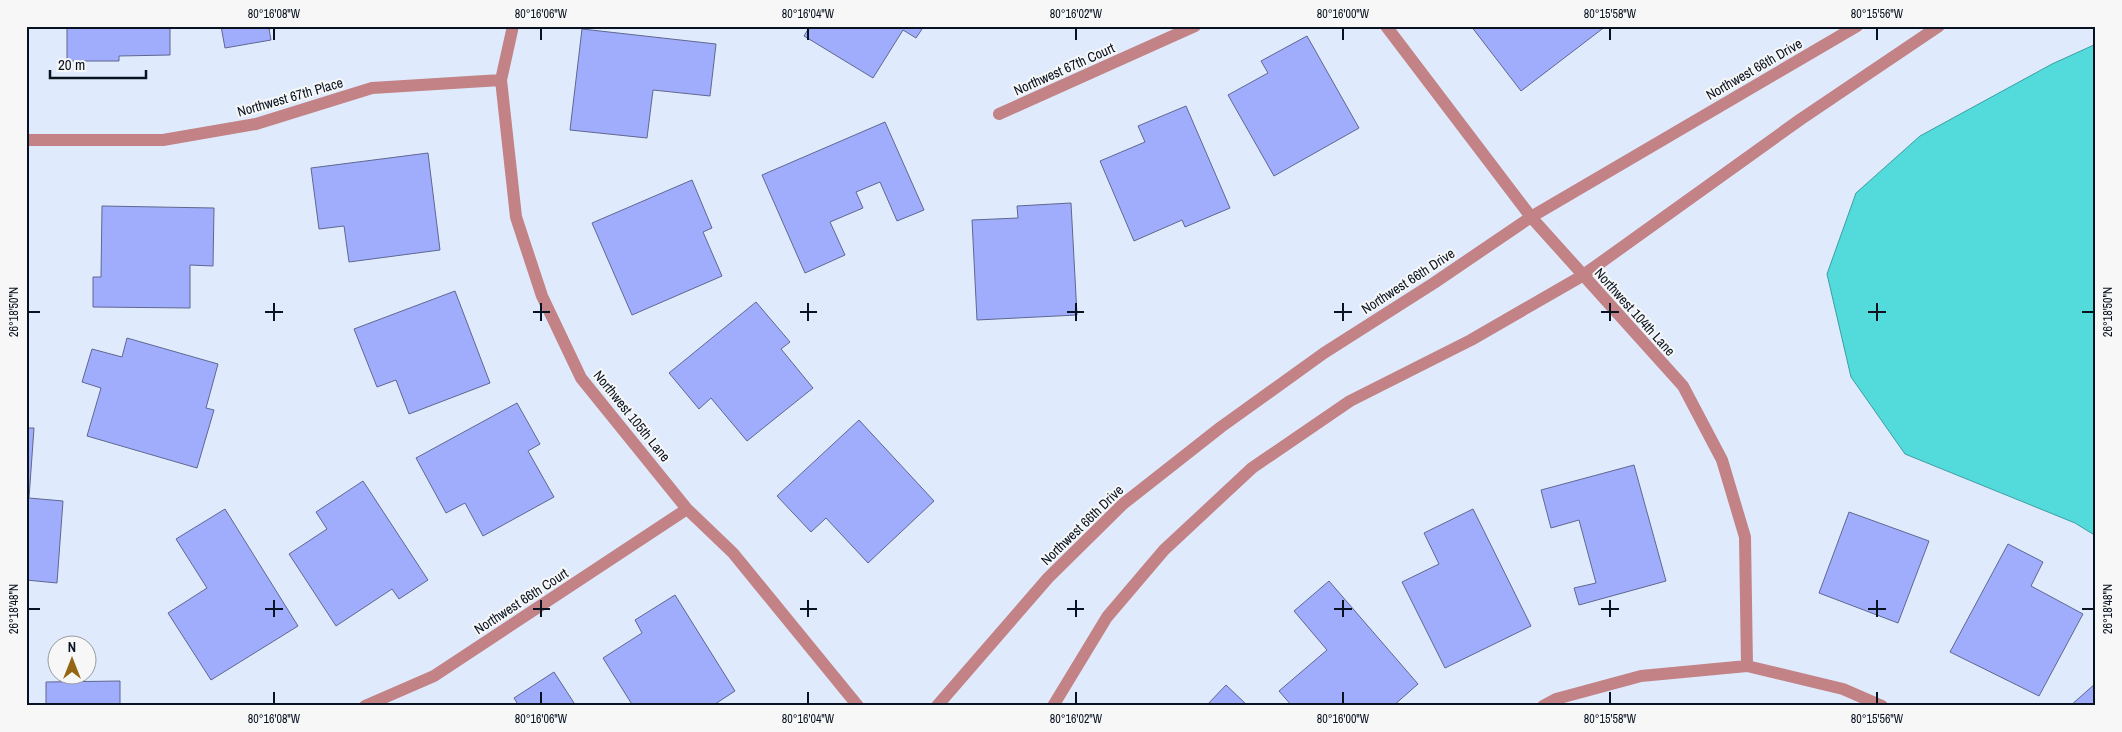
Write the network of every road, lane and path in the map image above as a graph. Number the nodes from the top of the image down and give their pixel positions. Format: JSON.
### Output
{"nodes":[{"id":1,"x":512,"y":26,"type":"edge"},
{"id":2,"x":1196,"y":26,"type":"edge"},
{"id":3,"x":1386,"y":26,"type":"edge"},
{"id":4,"x":1857,"y":26,"type":"edge"},
{"id":5,"x":1938,"y":26,"type":"edge"},
{"id":6,"x":501,"y":80,"type":"junction"},
{"id":7,"x":999,"y":114,"type":"dead end"},
{"id":8,"x":26,"y":140,"type":"edge"},
{"id":9,"x":1531,"y":216,"type":"junction"},
{"id":10,"x":1582,"y":276,"type":"junction"},
{"id":11,"x":687,"y":509,"type":"junction"},
{"id":12,"x":1747,"y":666,"type":"junction"},
{"id":13,"x":365,"y":706,"type":"edge"},
{"id":14,"x":858,"y":706,"type":"edge"},
{"id":15,"x":937,"y":706,"type":"edge"},
{"id":16,"x":1053,"y":706,"type":"edge"},
{"id":17,"x":1543,"y":706,"type":"edge"},
{"id":18,"x":1882,"y":706,"type":"edge"}],
"edges":[{"from":1,"to":6,"type":"street","name":"Northwest 105th Lane"},
{"from":2,"to":7,"type":"street","name":"Northwest 67th Court"},
{"from":3,"to":9,"type":"street","name":"Northwest 104th Lane"},
{"from":4,"to":9,"type":"street","name":"Northwest 66th Drive"},
{"from":5,"to":10,"type":"street"},
{"from":6,"to":8,"type":"street","name":"Northwest 67th Place"},
{"from":6,"to":11,"type":"street","name":"Northwest 105th Lane"},
{"from":9,"to":10,"type":"street","name":"Northwest 104th Lane"},
{"from":9,"to":15,"type":"street","name":"Northwest 66th Drive"},
{"from":10,"to":12,"type":"street","name":"Northwest 104th Lane"},
{"from":10,"to":16,"type":"street"},
{"from":11,"to":13,"type":"street","name":"Northwest 66th Court"},
{"from":11,"to":14,"type":"street","name":"Northwest 105th Lane"},
{"from":12,"to":17,"type":"street"},
{"from":12,"to":18,"type":"street"}]}
